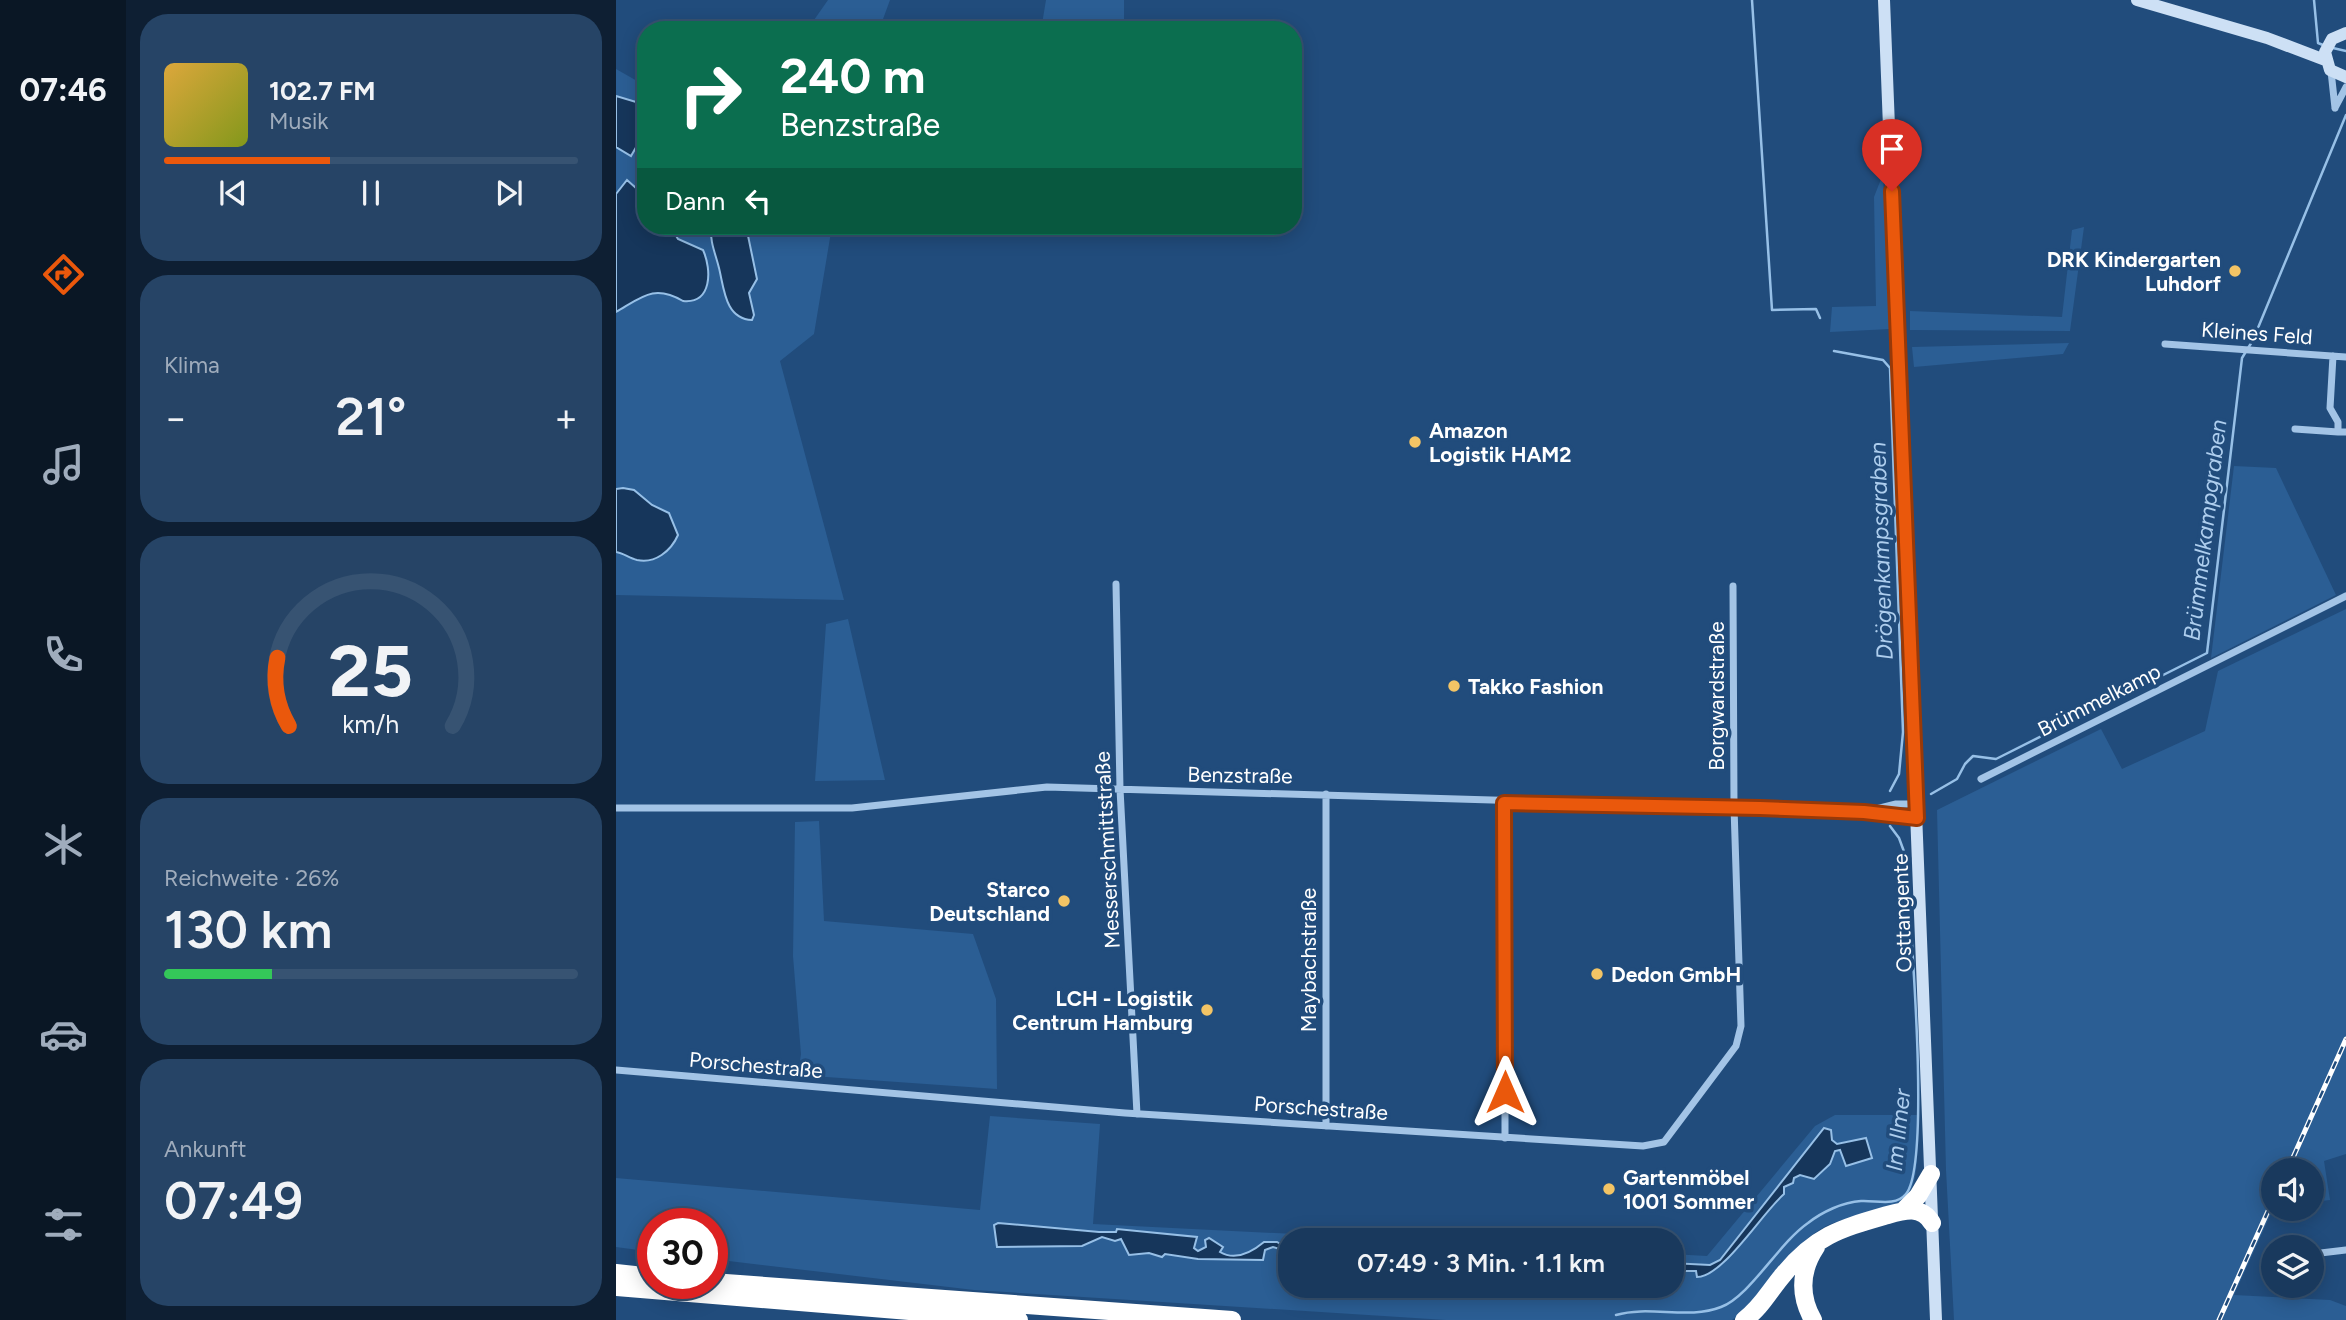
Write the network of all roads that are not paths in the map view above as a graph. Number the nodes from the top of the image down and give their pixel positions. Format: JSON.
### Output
{"nodes":[{"id":1,"x":1884,"y":0,"type":"edge"},
{"id":2,"x":2137,"y":0,"type":"edge"},
{"id":3,"x":2346,"y":33,"type":"edge"},
{"id":4,"x":2267,"y":38,"type":"junction"},
{"id":5,"x":2327,"y":45,"type":"junction"},
{"id":6,"x":2328,"y":65,"type":"junction"},
{"id":7,"x":2346,"y":77,"type":"edge"},
{"id":8,"x":2346,"y":86,"type":"edge"},
{"id":9,"x":2165,"y":344,"type":"dead end"},
{"id":10,"x":2333,"y":356,"type":"junction"},
{"id":11,"x":2346,"y":357,"type":"edge"},
{"id":12,"x":2295,"y":429,"type":"dead end"},
{"id":13,"x":2342,"y":432,"type":"edge"},
{"id":14,"x":1116,"y":584,"type":"dead end"},
{"id":15,"x":1733,"y":586,"type":"dead end"},
{"id":16,"x":2346,"y":596,"type":"edge"},
{"id":17,"x":1981,"y":779,"type":"dead end"},
{"id":18,"x":1120,"y":789,"type":"junction"},
{"id":19,"x":1326,"y":794,"type":"junction"},
{"id":20,"x":1504,"y":803,"type":"junction"},
{"id":21,"x":1917,"y":804,"type":"junction"},
{"id":22,"x":1734,"y":807,"type":"junction"},
{"id":23,"x":616,"y":808,"type":"edge"},
{"id":24,"x":1864,"y":812,"type":"junction"},
{"id":25,"x":1917,"y":818,"type":"junction"},
{"id":26,"x":616,"y":1070,"type":"edge"},
{"id":27,"x":1137,"y":1114,"type":"junction"},
{"id":28,"x":1326,"y":1126,"type":"junction"},
{"id":29,"x":1505,"y":1138,"type":"junction"},
{"id":30,"x":1931,"y":1174,"type":"junction"},
{"id":31,"x":1903,"y":1211,"type":"junction"},
{"id":32,"x":1882,"y":1217,"type":"junction"},
{"id":33,"x":1932,"y":1223,"type":"junction"},
{"id":34,"x":1820,"y":1241,"type":"junction"},
{"id":35,"x":2346,"y":1250,"type":"edge"},
{"id":36,"x":2324,"y":1253,"type":"edge"},
{"id":37,"x":616,"y":1273,"type":"edge"},
{"id":38,"x":637,"y":1275,"type":"edge"},
{"id":39,"x":728,"y":1283,"type":"edge"},
{"id":40,"x":616,"y":1287,"type":"edge"},
{"id":41,"x":1019,"y":1320,"type":"edge"},
{"id":42,"x":1232,"y":1320,"type":"edge"},
{"id":43,"x":1744,"y":1320,"type":"edge"},
{"id":44,"x":1813,"y":1320,"type":"edge"},
{"id":45,"x":1936,"y":1320,"type":"edge"}],
"edges":[{"from":1,"to":21,"type":"street","name":"Osttangente"},
{"from":2,"to":4,"type":"street"},
{"from":3,"to":5,"type":"street"},
{"from":4,"to":5,"type":"street"},
{"from":4,"to":6,"type":"street"},
{"from":5,"to":6,"type":"street"},
{"from":6,"to":7,"type":"street"},
{"from":6,"to":8,"type":"street"},
{"from":9,"to":10,"type":"street","name":"Kleines Feld"},
{"from":10,"to":11,"type":"street","name":"Kleines Feld"},
{"from":10,"to":13,"type":"street"},
{"from":12,"to":13,"type":"street"},
{"from":14,"to":18,"type":"street","name":"Messerschmittstraße"},
{"from":15,"to":22,"type":"street","name":"Borgwardstraße"},
{"from":16,"to":17,"type":"street","name":"Brümmelkamp"},
{"from":18,"to":19,"type":"street","name":"Benzstraße"},
{"from":18,"to":23,"type":"street","name":"Benzstraße"},
{"from":18,"to":27,"type":"street","name":"Messerschmittstraße"},
{"from":19,"to":20,"type":"street","name":"Benzstraße"},
{"from":19,"to":28,"type":"street","name":"Maybachstraße"},
{"from":20,"to":22,"type":"street","name":"Benzstraße"},
{"from":20,"to":29,"type":"street"},
{"from":21,"to":24,"type":"street","name":"Benzstraße"},
{"from":21,"to":25,"type":"street","name":"Osttangente"},
{"from":22,"to":24,"type":"street","name":"Benzstraße"},
{"from":22,"to":29,"type":"street","name":"Porschestraße"},
{"from":24,"to":25,"type":"street","name":"Benzstraße"},
{"from":25,"to":30,"type":"street","name":"Osttangente"},
{"from":26,"to":27,"type":"street","name":"Porschestraße"},
{"from":27,"to":28,"type":"street","name":"Porschestraße"},
{"from":28,"to":29,"type":"street","name":"Porschestraße"},
{"from":30,"to":31,"type":"highway"},
{"from":30,"to":33,"type":"street","name":"Osttangente"},
{"from":31,"to":32,"type":"highway"},
{"from":31,"to":33,"type":"highway"},
{"from":32,"to":33,"type":"highway"},
{"from":32,"to":34,"type":"highway"},
{"from":33,"to":45,"type":"street","name":"Osttangente"},
{"from":34,"to":43,"type":"highway"},
{"from":34,"to":44,"type":"highway"},
{"from":35,"to":36,"type":"street"},
{"from":37,"to":38,"type":"highway"},
{"from":39,"to":42,"type":"highway"},
{"from":40,"to":41,"type":"highway"}]}
